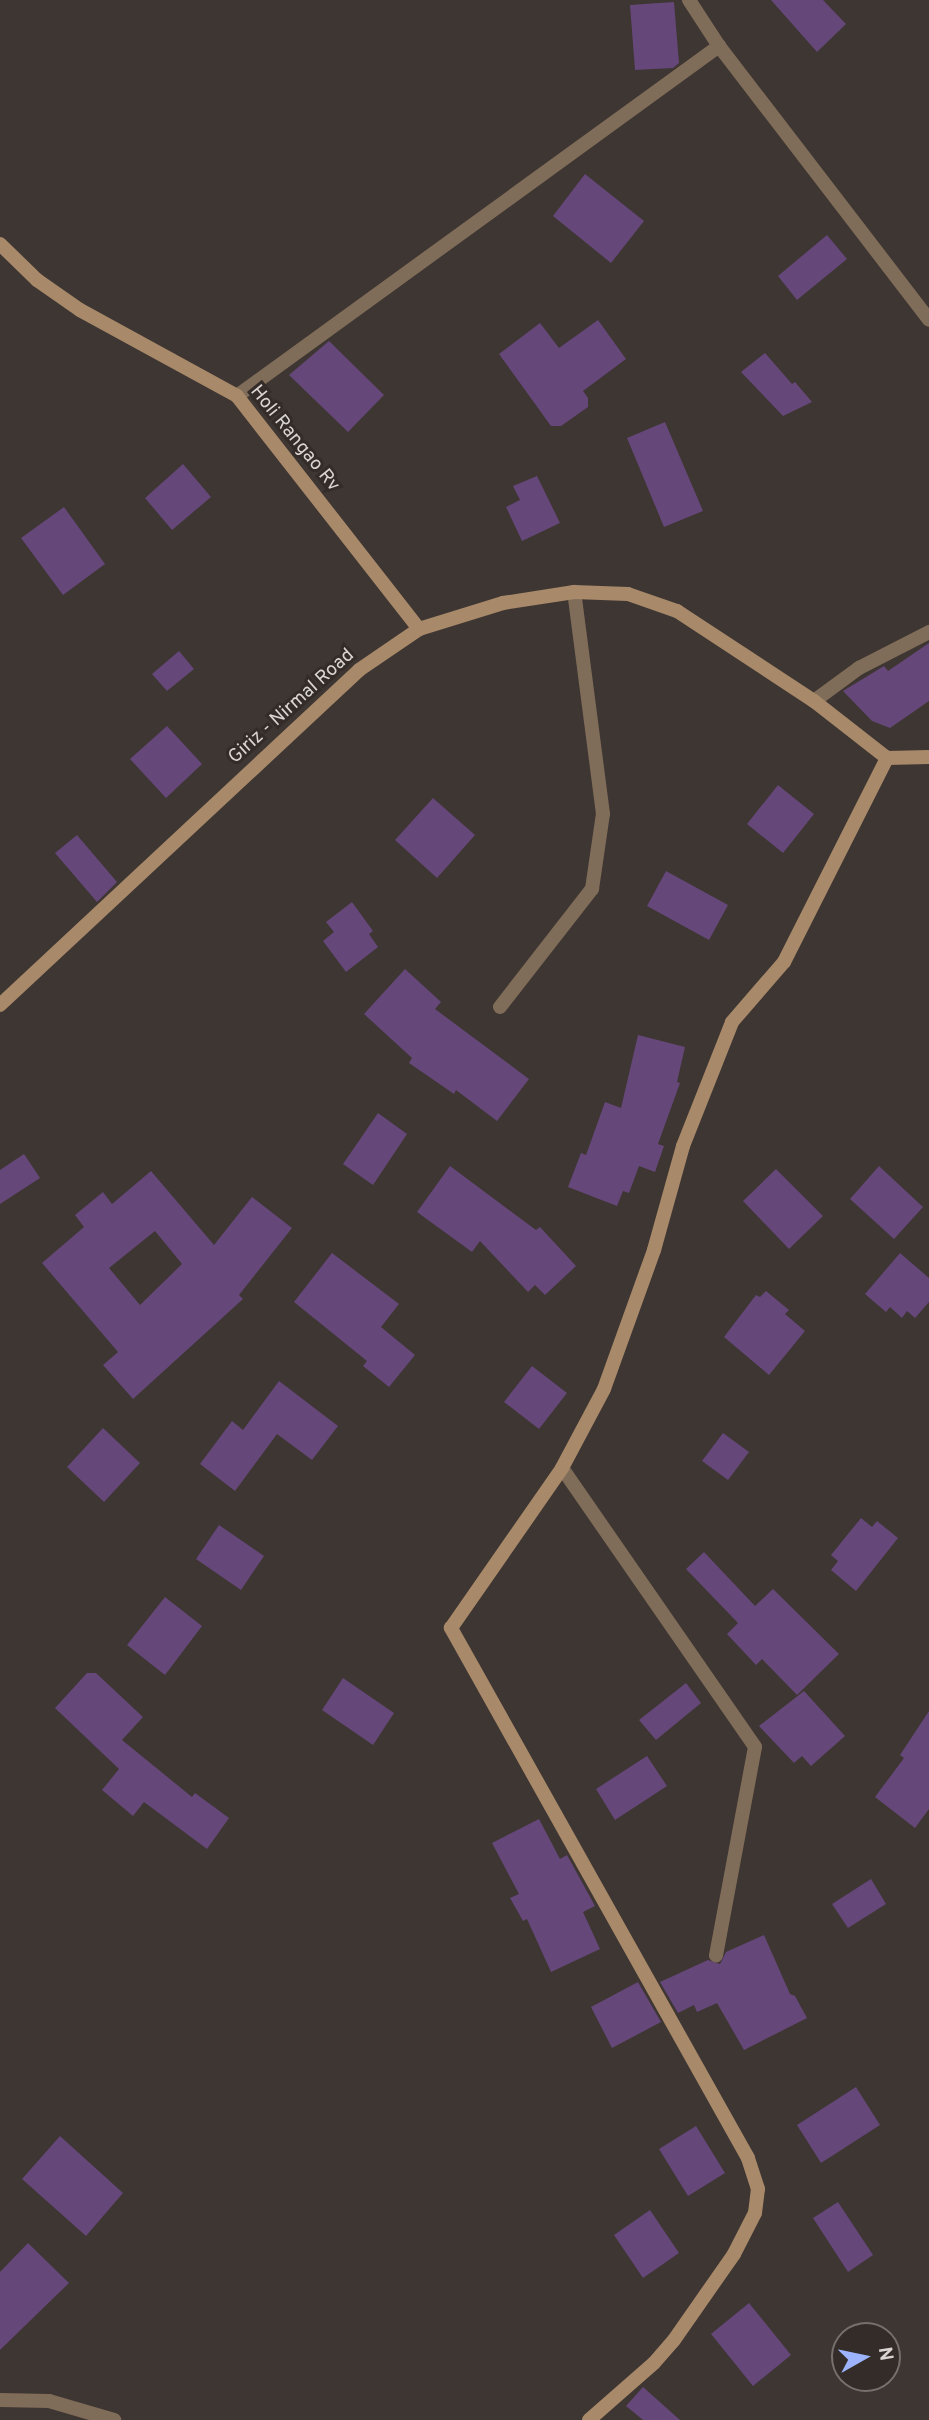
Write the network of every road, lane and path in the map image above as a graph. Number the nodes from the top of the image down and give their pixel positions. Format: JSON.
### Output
{"nodes":[{"id":1,"x":689,"y":0,"type":"edge"},
{"id":2,"x":719,"y":46,"type":"junction"},
{"id":3,"x":0,"y":244,"type":"edge"},
{"id":4,"x":929,"y":320,"type":"edge"},
{"id":5,"x":237,"y":396,"type":"junction"},
{"id":6,"x":574,"y":592,"type":"junction"},
{"id":7,"x":419,"y":629,"type":"junction"},
{"id":8,"x":929,"y":632,"type":"edge"},
{"id":9,"x":814,"y":701,"type":"junction"},
{"id":10,"x":929,"y":757,"type":"edge"},
{"id":11,"x":887,"y":758,"type":"junction"},
{"id":12,"x":0,"y":1005,"type":"edge"},
{"id":13,"x":500,"y":1007,"type":"dead end"},
{"id":14,"x":562,"y":1468,"type":"junction"},
{"id":15,"x":716,"y":1955,"type":"dead end"},
{"id":16,"x":0,"y":2400,"type":"edge"},
{"id":17,"x":114,"y":2420,"type":"edge"},
{"id":18,"x":589,"y":2420,"type":"edge"}],
"edges":[{"from":1,"to":2,"type":"street"},
{"from":2,"to":4,"type":"street"},
{"from":2,"to":5,"type":"street"},
{"from":3,"to":5,"type":"street","name":"Holi Rangao Rv"},
{"from":5,"to":7,"type":"street","name":"Holi Rangao Rv"},
{"from":6,"to":7,"type":"street","name":"Giriz - Nirmal Road"},
{"from":6,"to":9,"type":"street","name":"Giriz - Nirmal Road"},
{"from":6,"to":13,"type":"street"},
{"from":7,"to":12,"type":"street","name":"Giriz - Nirmal Road"},
{"from":8,"to":9,"type":"street"},
{"from":9,"to":11,"type":"street","name":"Giriz - Nirmal Road"},
{"from":10,"to":11,"type":"street"},
{"from":11,"to":14,"type":"street"},
{"from":14,"to":15,"type":"street"},
{"from":14,"to":18,"type":"street"},
{"from":16,"to":17,"type":"street"}]}
